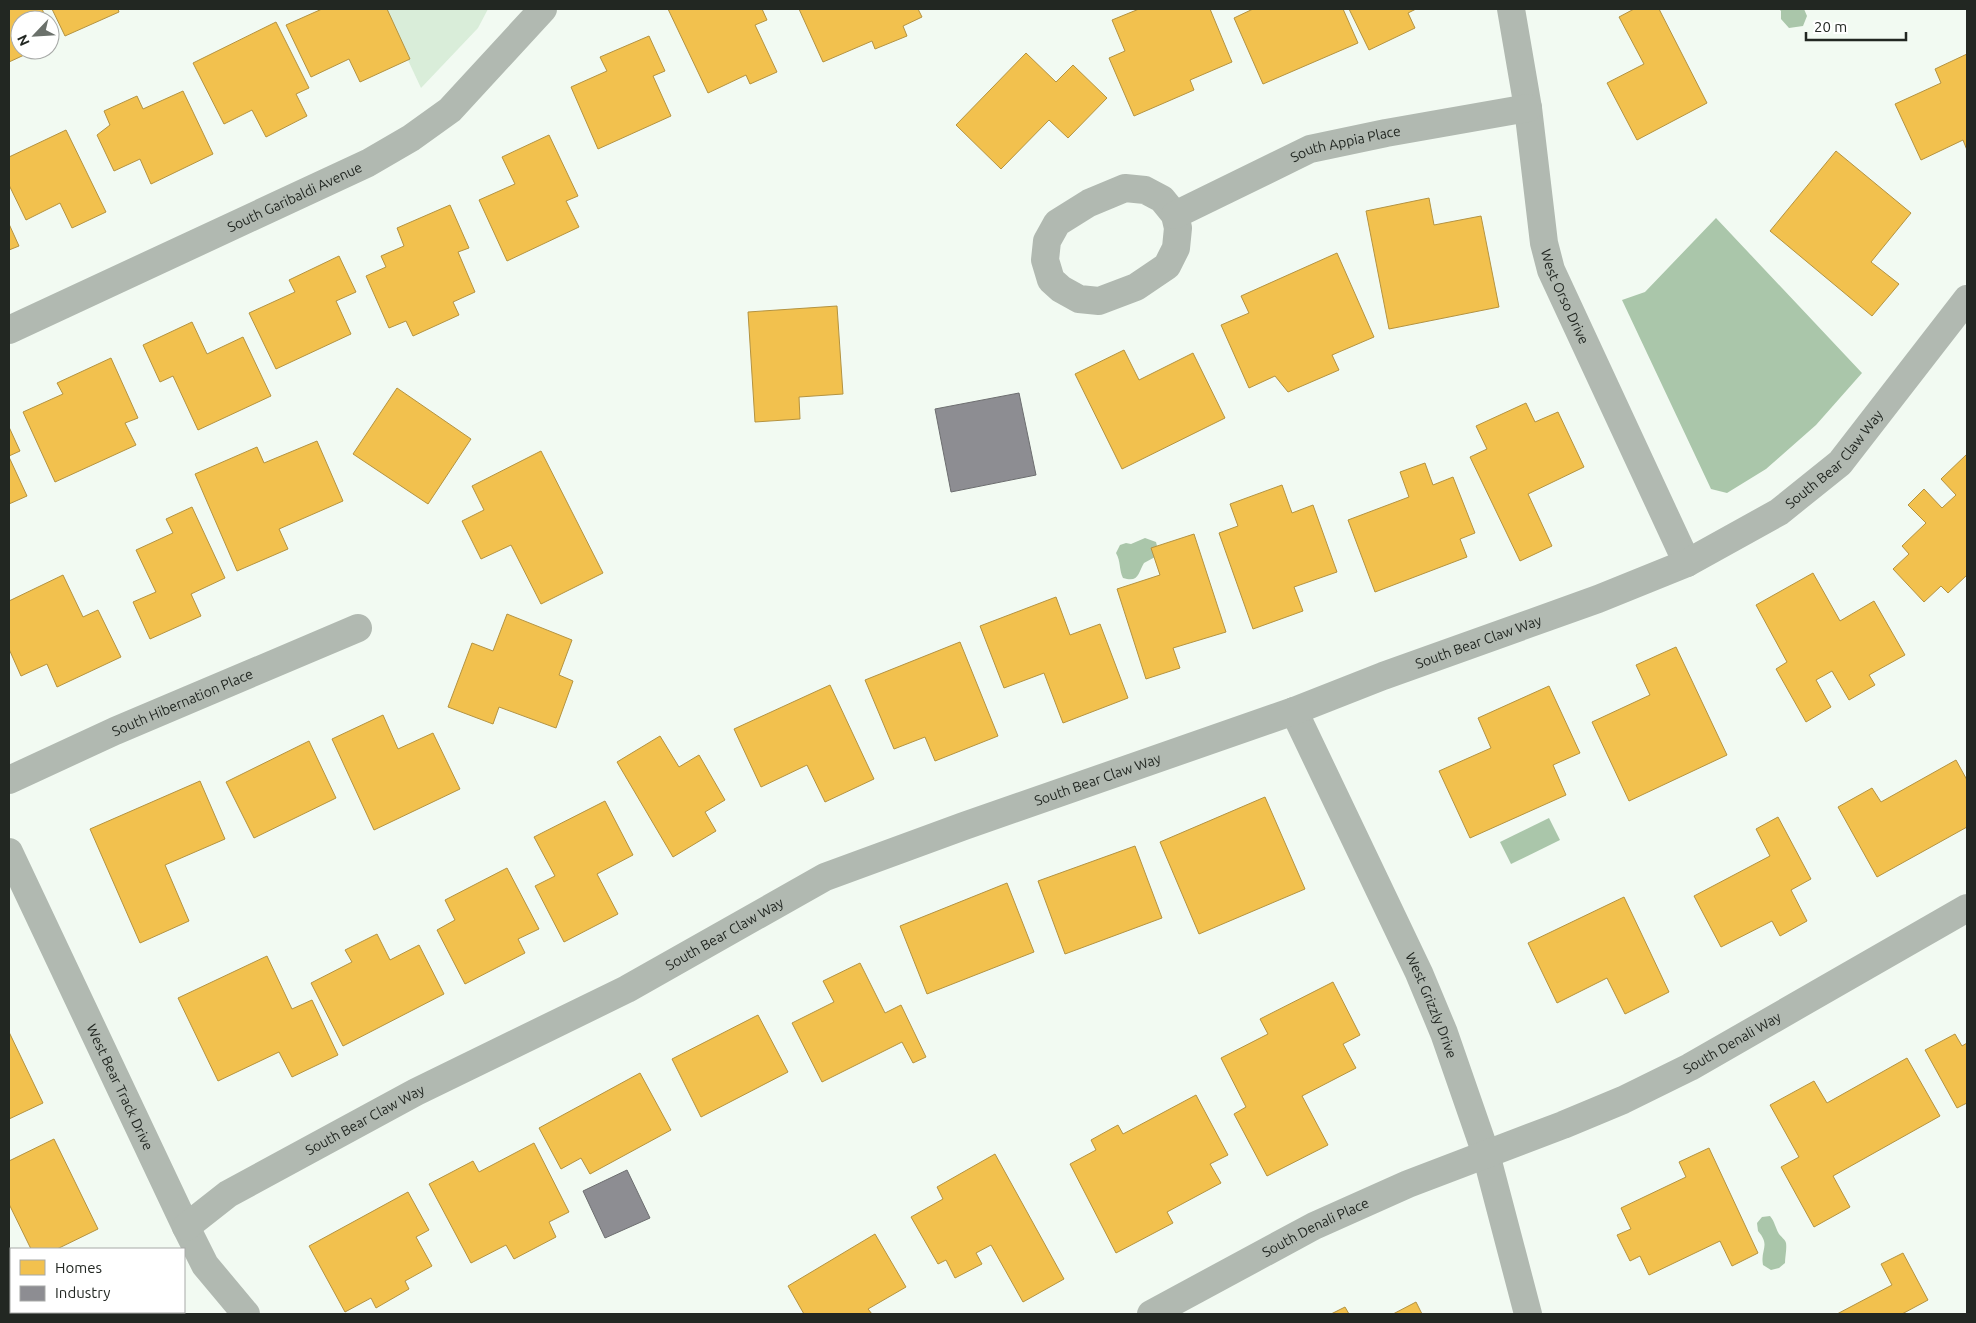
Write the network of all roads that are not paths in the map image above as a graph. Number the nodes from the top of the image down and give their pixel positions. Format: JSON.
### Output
{"nodes":[{"id":1,"x":544,"y":9,"type":"edge"},
{"id":2,"x":1511,"y":9,"type":"edge"},
{"id":3,"x":1528,"y":108,"type":"junction"},
{"id":4,"x":1175,"y":215,"type":"junction"},
{"id":5,"x":1967,"y":300,"type":"edge"},
{"id":6,"x":9,"y":330,"type":"edge"},
{"id":7,"x":1687,"y":563,"type":"junction"},
{"id":8,"x":358,"y":628,"type":"dead end"},
{"id":9,"x":1294,"y":711,"type":"junction"},
{"id":10,"x":9,"y":780,"type":"edge"},
{"id":11,"x":9,"y":852,"type":"edge"},
{"id":12,"x":1967,"y":908,"type":"edge"},
{"id":13,"x":1486,"y":1154,"type":"junction"},
{"id":14,"x":186,"y":1227,"type":"junction"},
{"id":15,"x":246,"y":1314,"type":"edge"},
{"id":16,"x":1151,"y":1314,"type":"edge"},
{"id":17,"x":1528,"y":1314,"type":"edge"}],
"edges":[{"from":1,"to":6,"type":"street","name":"South Garibaldi Avenue"},
{"from":2,"to":3,"type":"street","name":"West Orso Drive"},
{"from":3,"to":4,"type":"street","name":"South Appia Place"},
{"from":3,"to":7,"type":"street","name":"West Orso Drive"},
{"from":4,"to":4,"type":"street"},
{"from":5,"to":7,"type":"street","name":"South Bear Claw Way"},
{"from":7,"to":9,"type":"street","name":"South Bear Claw Way"},
{"from":8,"to":10,"type":"street","name":"South Hibernation Place"},
{"from":9,"to":13,"type":"street","name":"West Grizzly Drive"},
{"from":9,"to":14,"type":"street","name":"South Bear Claw Way"},
{"from":11,"to":14,"type":"street","name":"West Bear Track Drive"},
{"from":12,"to":13,"type":"street","name":"South Denali Way"},
{"from":13,"to":16,"type":"street","name":"South Denali Place"},
{"from":13,"to":17,"type":"street","name":"West Grizzly Drive"},
{"from":14,"to":15,"type":"street","name":"West Bear Track Drive"}]}
